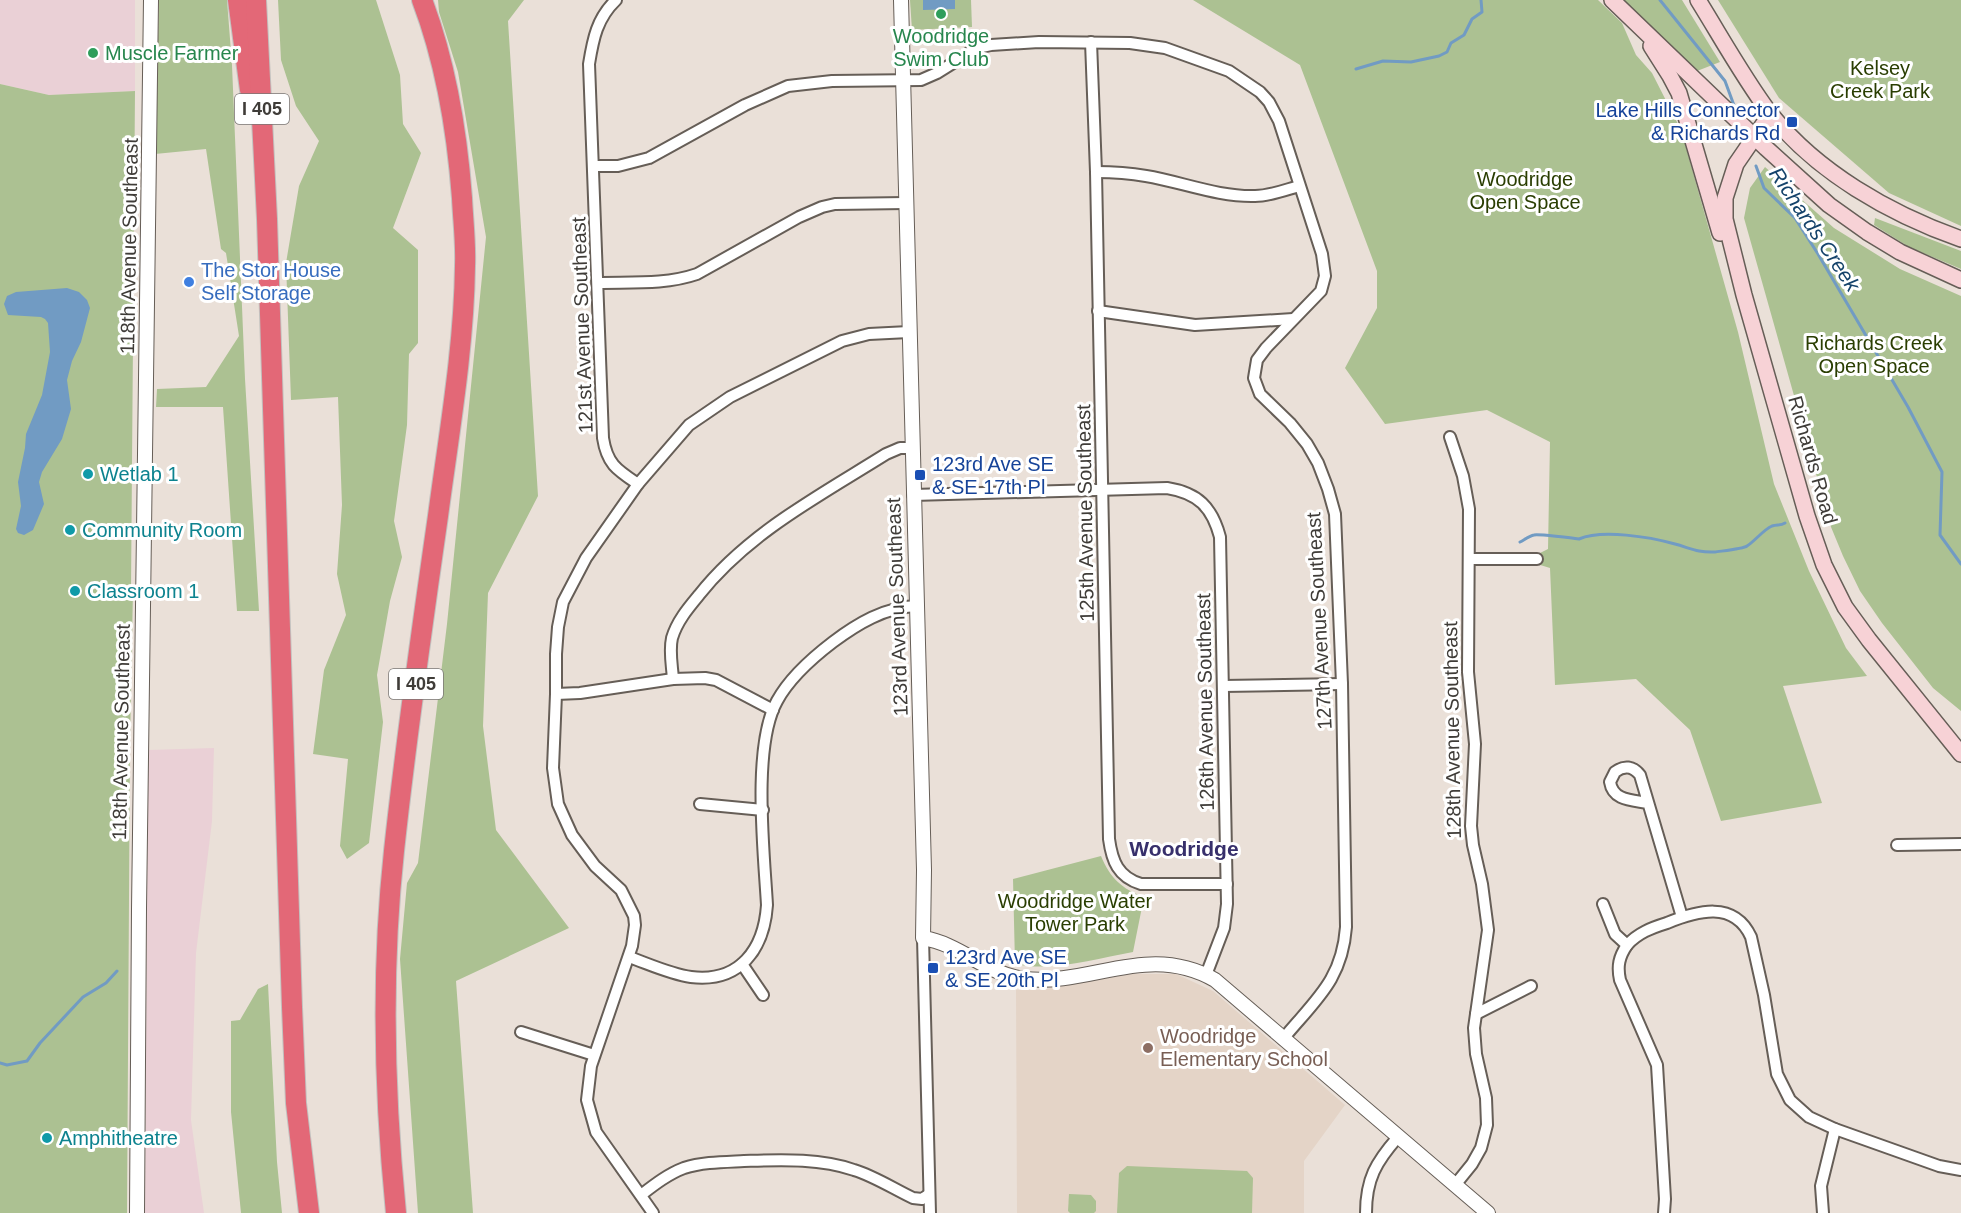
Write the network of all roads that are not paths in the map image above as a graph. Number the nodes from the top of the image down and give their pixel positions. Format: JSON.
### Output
{"nodes":[{"id":1,"x":152,"y":0,"type":"edge"},
{"id":2,"x":238,"y":0,"type":"edge"},
{"id":3,"x":256,"y":0,"type":"edge"},
{"id":4,"x":616,"y":0,"type":"edge"},
{"id":5,"x":901,"y":0,"type":"edge"},
{"id":6,"x":1612,"y":0,"type":"edge"},
{"id":7,"x":1698,"y":0,"type":"edge"},
{"id":8,"x":425,"y":5,"type":"edge"},
{"id":9,"x":1632,"y":19,"type":"junction"},
{"id":10,"x":1091,"y":42,"type":"junction"},
{"id":11,"x":903,"y":81,"type":"junction"},
{"id":12,"x":1771,"y":113,"type":"junction"},
{"id":13,"x":1754,"y":136,"type":"junction"},
{"id":14,"x":594,"y":166,"type":"junction"},
{"id":15,"x":1096,"y":172,"type":"junction"},
{"id":16,"x":1299,"y":186,"type":"junction"},
{"id":17,"x":906,"y":203,"type":"junction"},
{"id":18,"x":267,"y":219,"type":"junction"},
{"id":19,"x":1961,"y":240,"type":"edge"},
{"id":20,"x":1961,"y":280,"type":"edge"},
{"id":21,"x":598,"y":284,"type":"junction"},
{"id":22,"x":1744,"y":295,"type":"junction"},
{"id":23,"x":1098,"y":311,"type":"junction"},
{"id":24,"x":1293,"y":319,"type":"junction"},
{"id":25,"x":909,"y":332,"type":"junction"},
{"id":26,"x":1450,"y":437,"type":"dead end"},
{"id":27,"x":912,"y":448,"type":"junction"},
{"id":28,"x":638,"y":484,"type":"junction"},
{"id":29,"x":1103,"y":489,"type":"junction"},
{"id":30,"x":913,"y":495,"type":"junction"},
{"id":31,"x":1470,"y":559,"type":"junction"},
{"id":32,"x":1537,"y":559,"type":"dead end"},
{"id":33,"x":916,"y":606,"type":"junction"},
{"id":34,"x":673,"y":679,"type":"junction"},
{"id":35,"x":1342,"y":684,"type":"junction"},
{"id":36,"x":1223,"y":686,"type":"junction"},
{"id":37,"x":556,"y":694,"type":"junction"},
{"id":38,"x":773,"y":710,"type":"junction"},
{"id":39,"x":1961,"y":754,"type":"edge"},
{"id":40,"x":1647,"y":803,"type":"dead end"},
{"id":41,"x":700,"y":804,"type":"dead end"},
{"id":42,"x":763,"y":810,"type":"junction"},
{"id":43,"x":1961,"y":844,"type":"edge"},
{"id":44,"x":1897,"y":845,"type":"dead end"},
{"id":45,"x":1227,"y":884,"type":"junction"},
{"id":46,"x":1603,"y":904,"type":"dead end"},
{"id":47,"x":1682,"y":917,"type":"junction"},
{"id":48,"x":923,"y":938,"type":"junction"},
{"id":49,"x":1627,"y":945,"type":"junction"},
{"id":50,"x":629,"y":957,"type":"junction"},
{"id":51,"x":742,"y":964,"type":"junction"},
{"id":52,"x":1206,"y":975,"type":"junction"},
{"id":53,"x":1530,"y":986,"type":"dead end"},
{"id":54,"x":763,"y":995,"type":"dead end"},
{"id":55,"x":1476,"y":1014,"type":"junction"},
{"id":56,"x":521,"y":1032,"type":"dead end"},
{"id":57,"x":1283,"y":1038,"type":"junction"},
{"id":58,"x":594,"y":1055,"type":"junction"},
{"id":59,"x":1835,"y":1129,"type":"junction"},
{"id":60,"x":1398,"y":1137,"type":"junction"},
{"id":61,"x":1961,"y":1170,"type":"edge"},
{"id":62,"x":1455,"y":1185,"type":"junction"},
{"id":63,"x":640,"y":1195,"type":"junction"},
{"id":64,"x":928,"y":1196,"type":"junction"},
{"id":65,"x":137,"y":1213,"type":"edge"},
{"id":66,"x":309,"y":1213,"type":"edge"},
{"id":67,"x":396,"y":1213,"type":"edge"},
{"id":68,"x":653,"y":1213,"type":"edge"},
{"id":69,"x":930,"y":1213,"type":"edge"},
{"id":70,"x":1366,"y":1213,"type":"edge"},
{"id":71,"x":1488,"y":1213,"type":"edge"},
{"id":72,"x":1664,"y":1213,"type":"edge"},
{"id":73,"x":1822,"y":1213,"type":"edge"}],
"edges":[{"from":1,"to":65,"type":"street","name":"118th Avenue Southeast"},
{"from":2,"to":18,"type":"highway"},
{"from":3,"to":18,"type":"highway","number":"I 405"},
{"from":4,"to":14,"type":"street","name":"121st Avenue Southeast"},
{"from":5,"to":11,"type":"street","name":"123rd Avenue Southeast"},
{"from":6,"to":9,"type":"main road"},
{"from":7,"to":12,"type":"main road"},
{"from":8,"to":67,"type":"highway","number":"I 405"},
{"from":9,"to":13,"type":"main road"},
{"from":9,"to":22,"type":"main road"},
{"from":10,"to":11,"type":"street","name":"127th Avenue Southeast"},
{"from":10,"to":15,"type":"street","name":"125th Avenue Southeast"},
{"from":10,"to":16,"type":"street","name":"127th Avenue Southeast"},
{"from":11,"to":14,"type":"street","name":"127th Avenue Southeast"},
{"from":11,"to":17,"type":"street","name":"123rd Avenue Southeast"},
{"from":12,"to":13,"type":"main road","name":"Richards Road"},
{"from":12,"to":19,"type":"main road"},
{"from":13,"to":20,"type":"main road"},
{"from":13,"to":22,"type":"main road","name":"Richards Road"},
{"from":14,"to":21,"type":"street","name":"121st Avenue Southeast"},
{"from":15,"to":16,"type":"street"},
{"from":15,"to":23,"type":"street","name":"125th Avenue Southeast"},
{"from":16,"to":24,"type":"street","name":"127th Avenue Southeast"},
{"from":17,"to":21,"type":"street"},
{"from":17,"to":25,"type":"street","name":"123rd Avenue Southeast"},
{"from":18,"to":66,"type":"highway","number":"I 405"},
{"from":21,"to":28,"type":"street","name":"121st Avenue Southeast"},
{"from":22,"to":39,"type":"main road","name":"Richards Road"},
{"from":23,"to":24,"type":"street"},
{"from":23,"to":29,"type":"street","name":"125th Avenue Southeast"},
{"from":24,"to":35,"type":"street","name":"127th Avenue Southeast"},
{"from":25,"to":27,"type":"street","name":"123rd Avenue Southeast"},
{"from":25,"to":28,"type":"street"},
{"from":26,"to":31,"type":"street","name":"128th Avenue Southeast"},
{"from":27,"to":30,"type":"street","name":"123rd Avenue Southeast"},
{"from":27,"to":34,"type":"street"},
{"from":28,"to":37,"type":"street"},
{"from":29,"to":30,"type":"street"},
{"from":29,"to":36,"type":"street","name":"126th Avenue Southeast"},
{"from":29,"to":45,"type":"street","name":"125th Avenue Southeast"},
{"from":30,"to":33,"type":"street","name":"123rd Avenue Southeast"},
{"from":31,"to":32,"type":"street"},
{"from":31,"to":55,"type":"street","name":"128th Avenue Southeast"},
{"from":33,"to":38,"type":"street"},
{"from":33,"to":48,"type":"street","name":"123rd Avenue Southeast"},
{"from":34,"to":37,"type":"street"},
{"from":34,"to":38,"type":"street"},
{"from":35,"to":36,"type":"street"},
{"from":35,"to":57,"type":"street","name":"127th Avenue Southeast"},
{"from":36,"to":45,"type":"street","name":"126th Avenue Southeast"},
{"from":37,"to":50,"type":"street"},
{"from":38,"to":42,"type":"street"},
{"from":40,"to":47,"type":"street"},
{"from":41,"to":42,"type":"street"},
{"from":42,"to":51,"type":"street"},
{"from":43,"to":44,"type":"street"},
{"from":45,"to":52,"type":"street","name":"126th Avenue Southeast"},
{"from":46,"to":49,"type":"street"},
{"from":47,"to":49,"type":"street"},
{"from":47,"to":59,"type":"street"},
{"from":48,"to":52,"type":"street"},
{"from":48,"to":64,"type":"street","name":"123rd Avenue Southeast"},
{"from":49,"to":72,"type":"street"},
{"from":50,"to":51,"type":"street"},
{"from":50,"to":58,"type":"street"},
{"from":51,"to":54,"type":"street"},
{"from":52,"to":57,"type":"street"},
{"from":53,"to":55,"type":"street"},
{"from":55,"to":62,"type":"street","name":"128th Avenue Southeast"},
{"from":56,"to":58,"type":"street"},
{"from":57,"to":60,"type":"street"},
{"from":58,"to":63,"type":"street"},
{"from":59,"to":61,"type":"street"},
{"from":59,"to":73,"type":"street"},
{"from":60,"to":62,"type":"street"},
{"from":60,"to":70,"type":"street"},
{"from":62,"to":71,"type":"street"},
{"from":63,"to":64,"type":"street"},
{"from":63,"to":68,"type":"street"},
{"from":64,"to":69,"type":"street","name":"123rd Avenue Southeast"}]}
